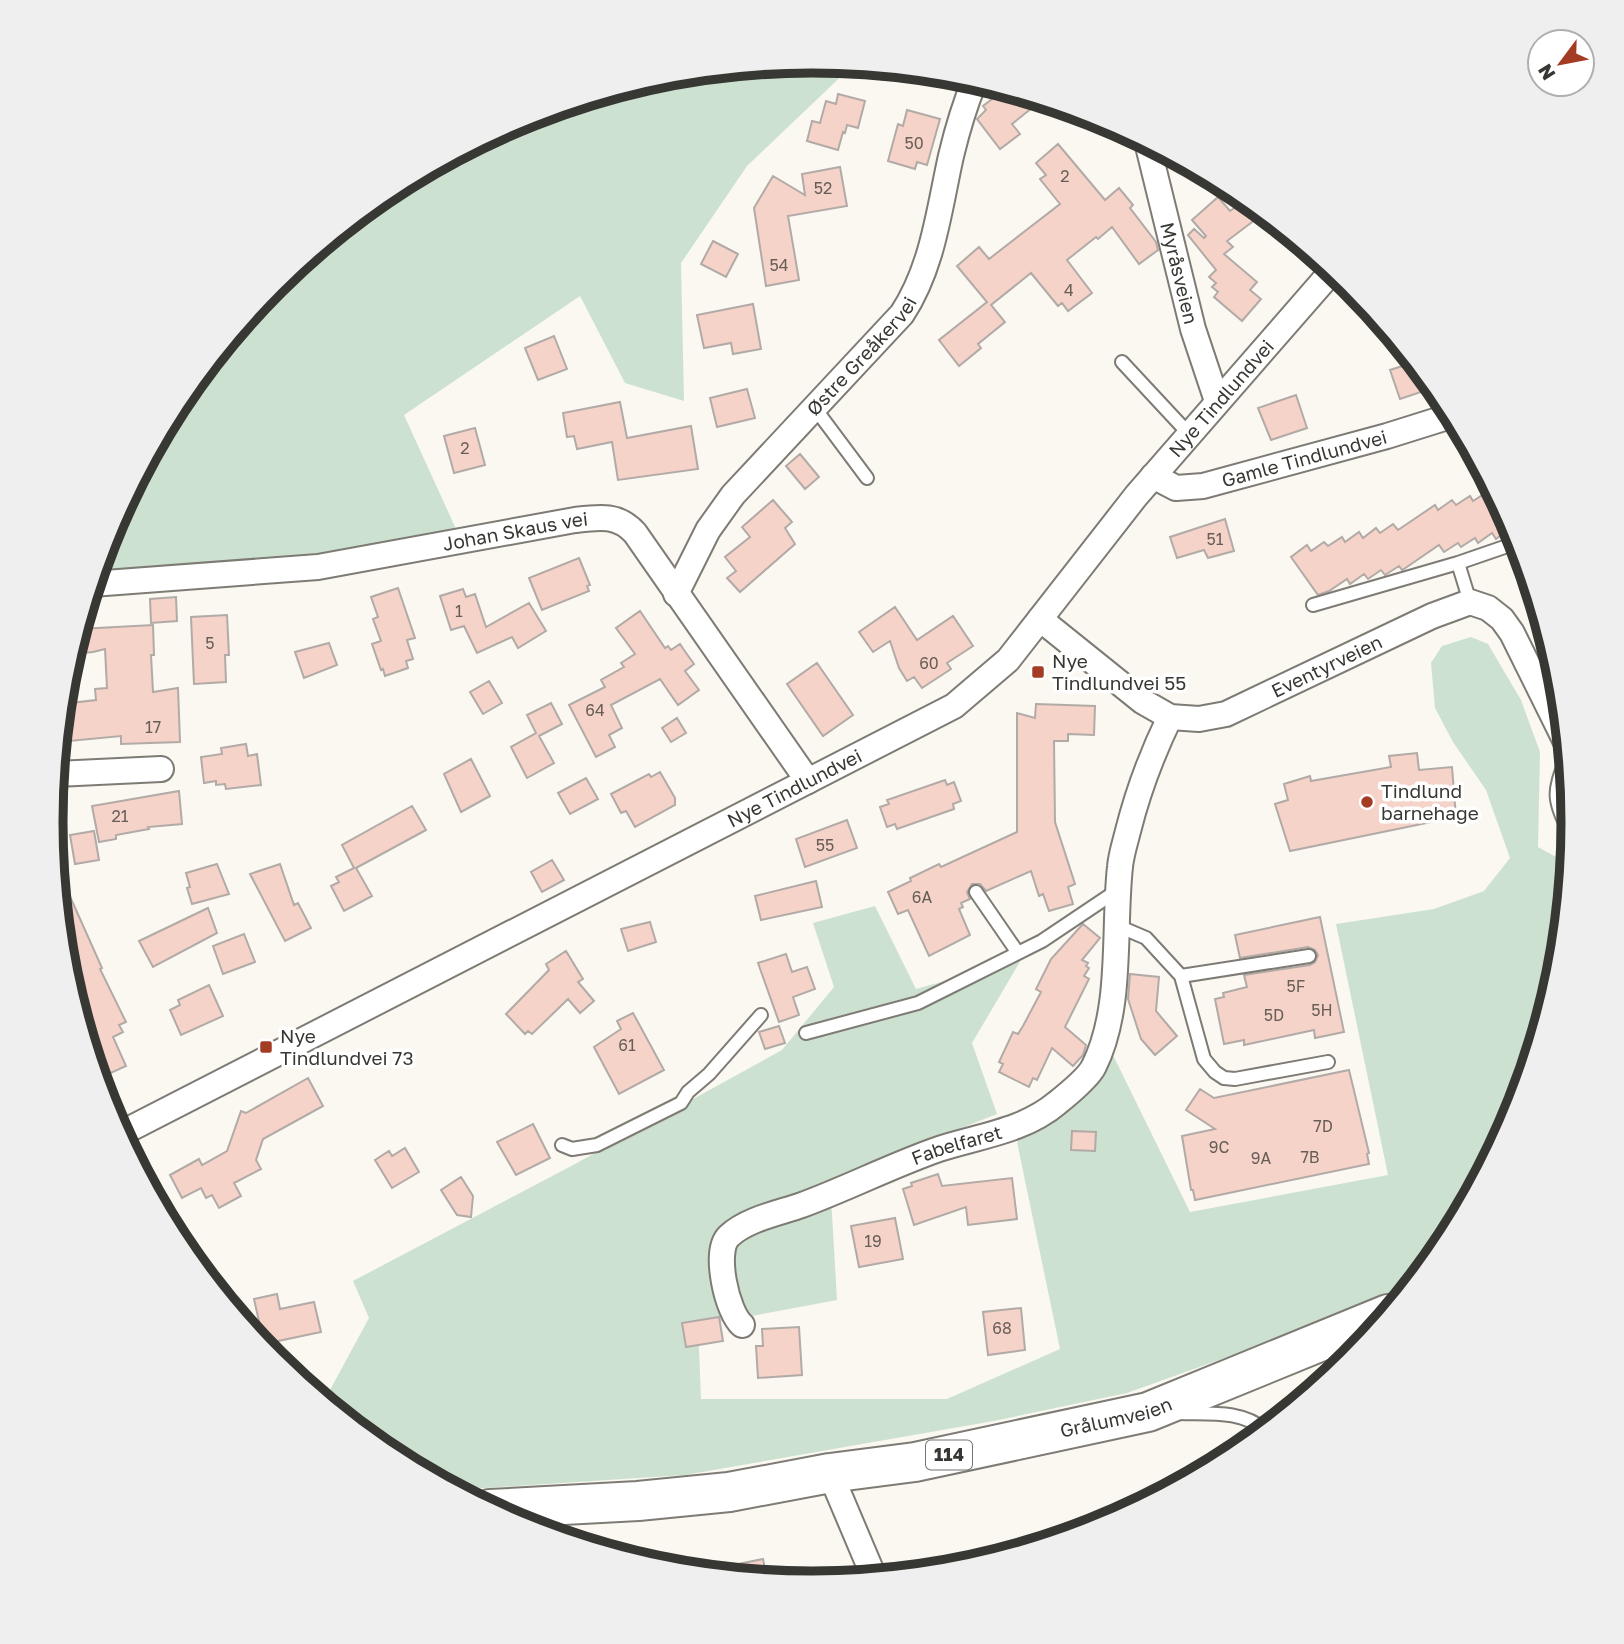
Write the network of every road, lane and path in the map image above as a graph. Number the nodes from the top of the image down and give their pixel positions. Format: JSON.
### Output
{"nodes":[{"id":1,"x":972,"y":90,"type":"edge"},
{"id":2,"x":1153,"y":155,"type":"edge"},
{"id":3,"x":1326,"y":278,"type":"edge"},
{"id":4,"x":1122,"y":362,"type":"dead end"},
{"id":5,"x":1217,"y":401,"type":"junction"},
{"id":6,"x":813,"y":407,"type":"junction"},
{"id":7,"x":1443,"y":419,"type":"edge"},
{"id":8,"x":1189,"y":434,"type":"junction"},
{"id":9,"x":1153,"y":476,"type":"junction"},
{"id":10,"x":867,"y":478,"type":"dead end"},
{"id":11,"x":1508,"y":546,"type":"edge"},
{"id":12,"x":1458,"y":564,"type":"junction"},
{"id":13,"x":102,"y":583,"type":"edge"},
{"id":14,"x":676,"y":594,"type":"junction"},
{"id":15,"x":1470,"y":602,"type":"junction"},
{"id":16,"x":1313,"y":605,"type":"dead end"},
{"id":17,"x":1040,"y":620,"type":"junction"},
{"id":18,"x":1170,"y":717,"type":"junction"},
{"id":19,"x":1554,"y":718,"type":"edge"},
{"id":20,"x":161,"y":769,"type":"dead end"},
{"id":21,"x":65,"y":774,"type":"edge"},
{"id":22,"x":1559,"y":777,"type":"edge"},
{"id":23,"x":807,"y":780,"type":"junction"},
{"id":24,"x":1561,"y":815,"type":"edge"},
{"id":25,"x":1119,"y":890,"type":"junction"},
{"id":26,"x":975,"y":892,"type":"dead end"},
{"id":27,"x":1118,"y":926,"type":"junction"},
{"id":28,"x":1018,"y":953,"type":"junction"},
{"id":29,"x":1309,"y":956,"type":"dead end"},
{"id":30,"x":1181,"y":976,"type":"junction"},
{"id":31,"x":761,"y":1015,"type":"dead end"},
{"id":32,"x":806,"y":1033,"type":"dead end"},
{"id":33,"x":1328,"y":1062,"type":"dead end"},
{"id":34,"x":129,"y":1129,"type":"edge"},
{"id":35,"x":562,"y":1145,"type":"dead end"},
{"id":36,"x":1370,"y":1321,"type":"edge"},
{"id":37,"x":742,"y":1325,"type":"dead end"},
{"id":38,"x":1147,"y":1412,"type":"junction"},
{"id":39,"x":1257,"y":1424,"type":"edge"},
{"id":40,"x":830,"y":1473,"type":"junction"},
{"id":41,"x":511,"y":1508,"type":"edge"},
{"id":42,"x":870,"y":1568,"type":"edge"}],
"edges":[{"from":1,"to":6,"type":"street","name":"Østre Greåkervei"},
{"from":2,"to":5,"type":"street","name":"Myråsveien"},
{"from":3,"to":5,"type":"street","name":"Nye Tindlundvei"},
{"from":4,"to":8,"type":"lane"},
{"from":5,"to":8,"type":"street","name":"Nye Tindlundvei"},
{"from":6,"to":10,"type":"lane"},
{"from":6,"to":14,"type":"street","name":"Østre Greåkervei"},
{"from":7,"to":9,"type":"street","name":"Gamle Tindlundvei"},
{"from":8,"to":9,"type":"street","name":"Nye Tindlundvei"},
{"from":9,"to":17,"type":"street","name":"Nye Tindlundvei"},
{"from":11,"to":12,"type":"lane"},
{"from":12,"to":15,"type":"lane"},
{"from":12,"to":16,"type":"lane"},
{"from":13,"to":14,"type":"street","name":"Johan Skaus vei"},
{"from":14,"to":23,"type":"street","name":"Johan Skaus vei"},
{"from":15,"to":18,"type":"street","name":"Eventyrveien"},
{"from":15,"to":19,"type":"street"},
{"from":17,"to":18,"type":"street","name":"Eventyrveien"},
{"from":17,"to":23,"type":"street","name":"Nye Tindlundvei"},
{"from":18,"to":25,"type":"street","name":"Fabelfaret"},
{"from":20,"to":21,"type":"street"},
{"from":22,"to":24,"type":"lane"},
{"from":23,"to":34,"type":"street","name":"Nye Tindlundvei"},
{"from":25,"to":27,"type":"street","name":"Fabelfaret"},
{"from":25,"to":28,"type":"lane"},
{"from":26,"to":28,"type":"lane"},
{"from":27,"to":30,"type":"lane"},
{"from":27,"to":37,"type":"street","name":"Fabelfaret"},
{"from":28,"to":32,"type":"lane"},
{"from":29,"to":30,"type":"lane"},
{"from":30,"to":33,"type":"lane"},
{"from":31,"to":35,"type":"lane"},
{"from":36,"to":38,"type":"main road","name":"Grålumveien","number":"114"},
{"from":38,"to":39,"type":"lane"},
{"from":38,"to":40,"type":"main road","name":"Grålumveien","number":"114"},
{"from":40,"to":41,"type":"main road","name":"Grålumveien","number":"114"},
{"from":40,"to":42,"type":"street"}]}
